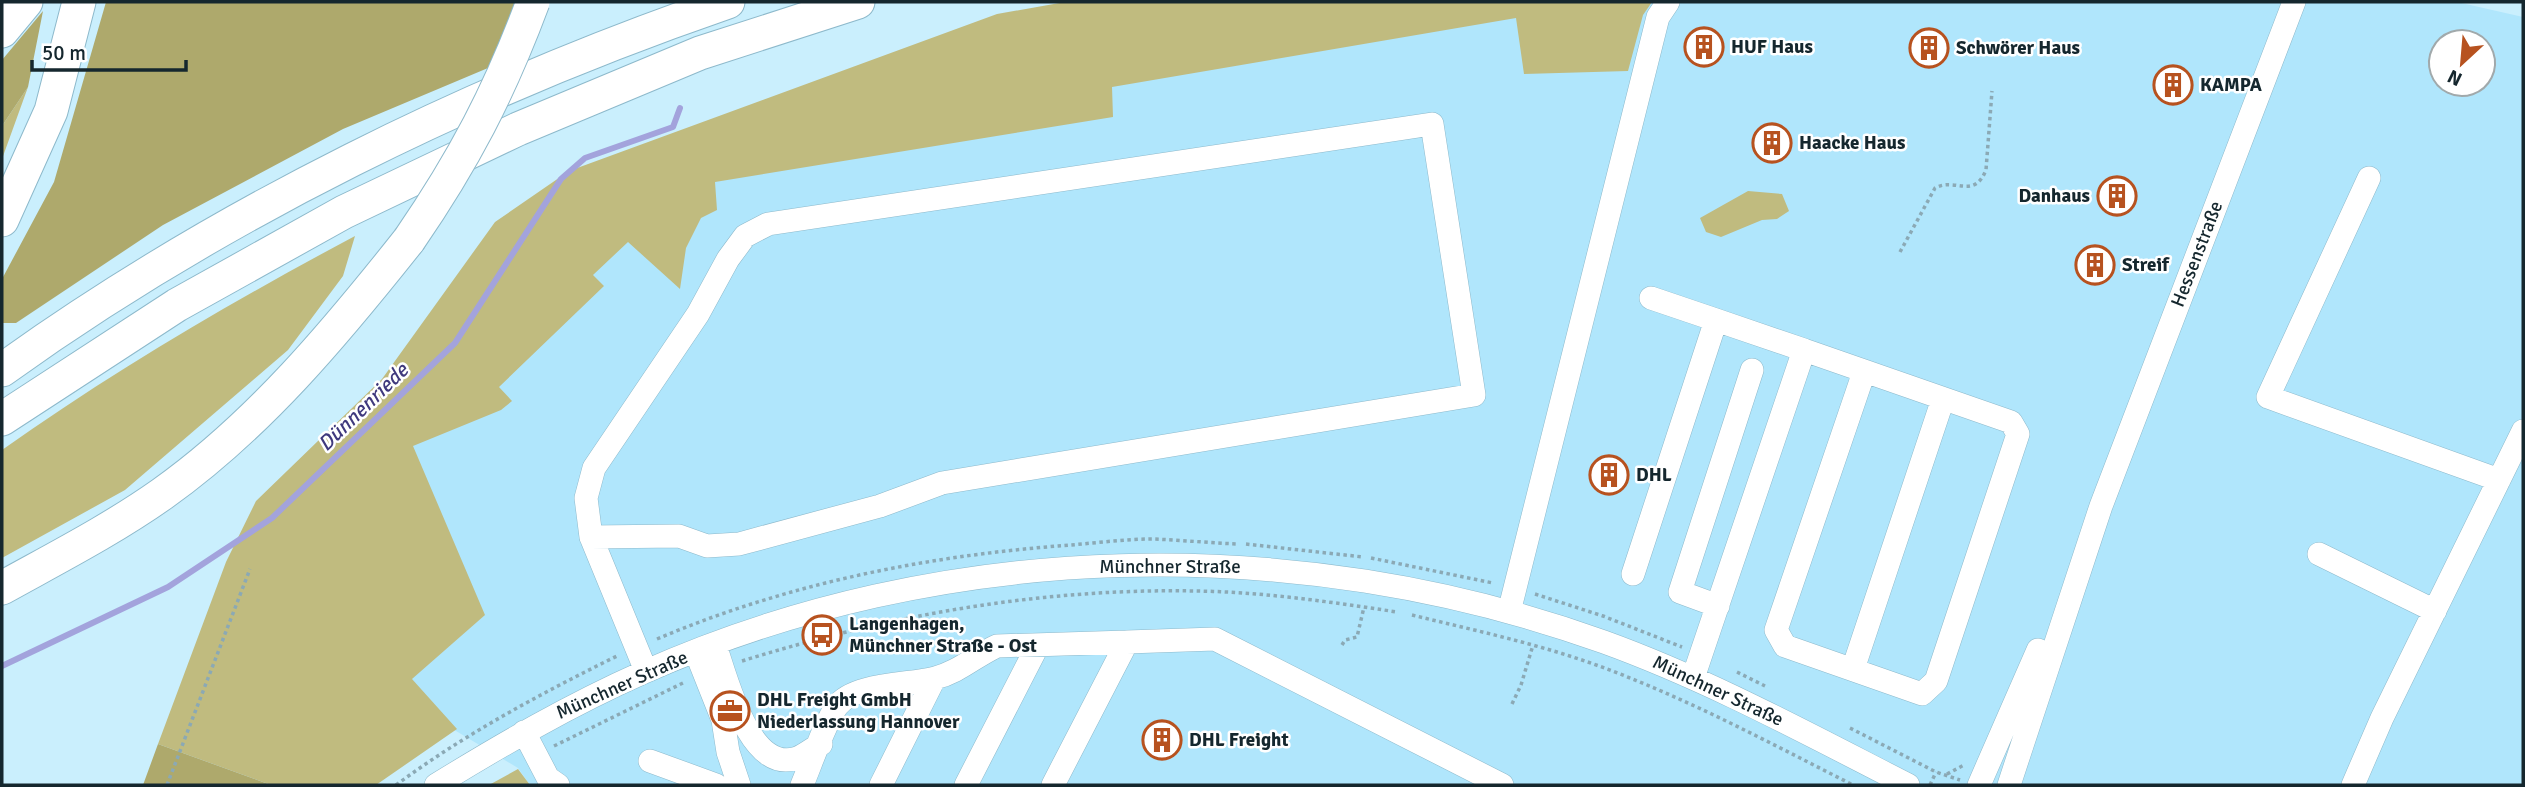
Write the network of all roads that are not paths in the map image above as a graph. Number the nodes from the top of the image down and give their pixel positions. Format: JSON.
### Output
{"nodes":[{"id":1,"x":26,"y":2,"type":"edge"},
{"id":2,"x":79,"y":2,"type":"edge"},
{"id":3,"x":533,"y":2,"type":"edge"},
{"id":4,"x":728,"y":2,"type":"edge"},
{"id":5,"x":858,"y":2,"type":"edge"},
{"id":6,"x":1668,"y":2,"type":"edge"},
{"id":7,"x":2294,"y":2,"type":"edge"},
{"id":8,"x":2,"y":31,"type":"edge"},
{"id":9,"x":2369,"y":178,"type":"dead end"},
{"id":10,"x":2,"y":220,"type":"edge"},
{"id":11,"x":1651,"y":298,"type":"dead end"},
{"id":12,"x":1716,"y":320,"type":"junction"},
{"id":13,"x":1804,"y":351,"type":"junction"},
{"id":14,"x":2,"y":370,"type":"edge"},
{"id":15,"x":1752,"y":370,"type":"dead end"},
{"id":16,"x":1864,"y":372,"type":"junction"},
{"id":17,"x":1943,"y":399,"type":"junction"},
{"id":18,"x":2,"y":419,"type":"edge"},
{"id":19,"x":2523,"y":431,"type":"edge"},
{"id":20,"x":2499,"y":480,"type":"junction"},
{"id":21,"x":2101,"y":506,"type":"junction"},
{"id":22,"x":591,"y":537,"type":"junction"},
{"id":23,"x":2319,"y":554,"type":"dead end"},
{"id":24,"x":1633,"y":574,"type":"dead end"},
{"id":25,"x":2,"y":588,"type":"edge"},
{"id":26,"x":1718,"y":607,"type":"junction"},
{"id":27,"x":2435,"y":611,"type":"junction"},
{"id":28,"x":1509,"y":612,"type":"junction"},
{"id":29,"x":1127,"y":642,"type":"junction"},
{"id":30,"x":1038,"y":645,"type":"junction"},
{"id":31,"x":706,"y":648,"type":"junction"},
{"id":32,"x":1853,"y":669,"type":"junction"},
{"id":33,"x":646,"y":671,"type":"junction"},
{"id":34,"x":934,"y":678,"type":"junction"},
{"id":35,"x":1693,"y":678,"type":"junction"},
{"id":36,"x":2382,"y":718,"type":"junction"},
{"id":37,"x":723,"y":720,"type":"junction"},
{"id":38,"x":524,"y":732,"type":"junction"},
{"id":39,"x":821,"y":744,"type":"junction"},
{"id":40,"x":650,"y":761,"type":"dead end"},
{"id":41,"x":436,"y":785,"type":"edge"},
{"id":42,"x":558,"y":785,"type":"edge"},
{"id":43,"x":716,"y":785,"type":"edge"},
{"id":44,"x":739,"y":785,"type":"edge"},
{"id":45,"x":753,"y":785,"type":"edge"},
{"id":46,"x":802,"y":785,"type":"edge"},
{"id":47,"x":881,"y":785,"type":"edge"},
{"id":48,"x":966,"y":785,"type":"edge"},
{"id":49,"x":1053,"y":785,"type":"edge"},
{"id":50,"x":1502,"y":785,"type":"edge"},
{"id":51,"x":1908,"y":785,"type":"edge"},
{"id":52,"x":1979,"y":785,"type":"edge"},
{"id":53,"x":2009,"y":785,"type":"edge"},
{"id":54,"x":2342,"y":785,"type":"edge"},
{"id":55,"x":2353,"y":785,"type":"edge"}],
"edges":[{"from":1,"to":8,"type":"highway"},
{"from":2,"to":10,"type":"highway"},
{"from":3,"to":25,"type":"highway","bridge":true},
{"from":4,"to":14,"type":"highway"},
{"from":5,"to":18,"type":"highway"},
{"from":6,"to":28,"type":"street"},
{"from":7,"to":21,"type":"street","name":"Hessenstraße"},
{"from":9,"to":20,"type":"street"},
{"from":11,"to":12,"type":"street"},
{"from":12,"to":13,"type":"street"},
{"from":12,"to":24,"type":"street"},
{"from":13,"to":16,"type":"street"},
{"from":13,"to":26,"type":"street"},
{"from":15,"to":26,"type":"street"},
{"from":16,"to":17,"type":"street"},
{"from":16,"to":32,"type":"street"},
{"from":17,"to":32,"type":"street"},
{"from":17,"to":32,"type":"street"},
{"from":19,"to":20,"type":"street"},
{"from":20,"to":27,"type":"street"},
{"from":21,"to":52,"type":"street","name":"Hessenstraße"},
{"from":21,"to":53,"type":"street","name":"Hessenstraße"},
{"from":22,"to":22,"type":"street"},
{"from":22,"to":33,"type":"street"},
{"from":23,"to":27,"type":"street"},
{"from":26,"to":35,"type":"street"},
{"from":27,"to":36,"type":"street"},
{"from":28,"to":31,"type":"street","name":"Münchner Straße"},
{"from":28,"to":35,"type":"street","name":"Münchner Straße"},
{"from":29,"to":30,"type":"street"},
{"from":29,"to":49,"type":"street"},
{"from":29,"to":50,"type":"street"},
{"from":30,"to":34,"type":"street"},
{"from":30,"to":48,"type":"street"},
{"from":31,"to":33,"type":"street","name":"Münchner Straße"},
{"from":31,"to":37,"type":"street"},
{"from":31,"to":39,"type":"street"},
{"from":33,"to":38,"type":"street","name":"Münchner Straße"},
{"from":34,"to":39,"type":"street"},
{"from":34,"to":47,"type":"street"},
{"from":35,"to":51,"type":"street","name":"Münchner Straße"},
{"from":36,"to":54,"type":"street"},
{"from":36,"to":55,"type":"street"},
{"from":37,"to":44,"type":"street"},
{"from":37,"to":45,"type":"street"},
{"from":38,"to":41,"type":"street","name":"Münchner Straße"},
{"from":38,"to":42,"type":"street"},
{"from":39,"to":46,"type":"street"},
{"from":40,"to":43,"type":"street"}]}
